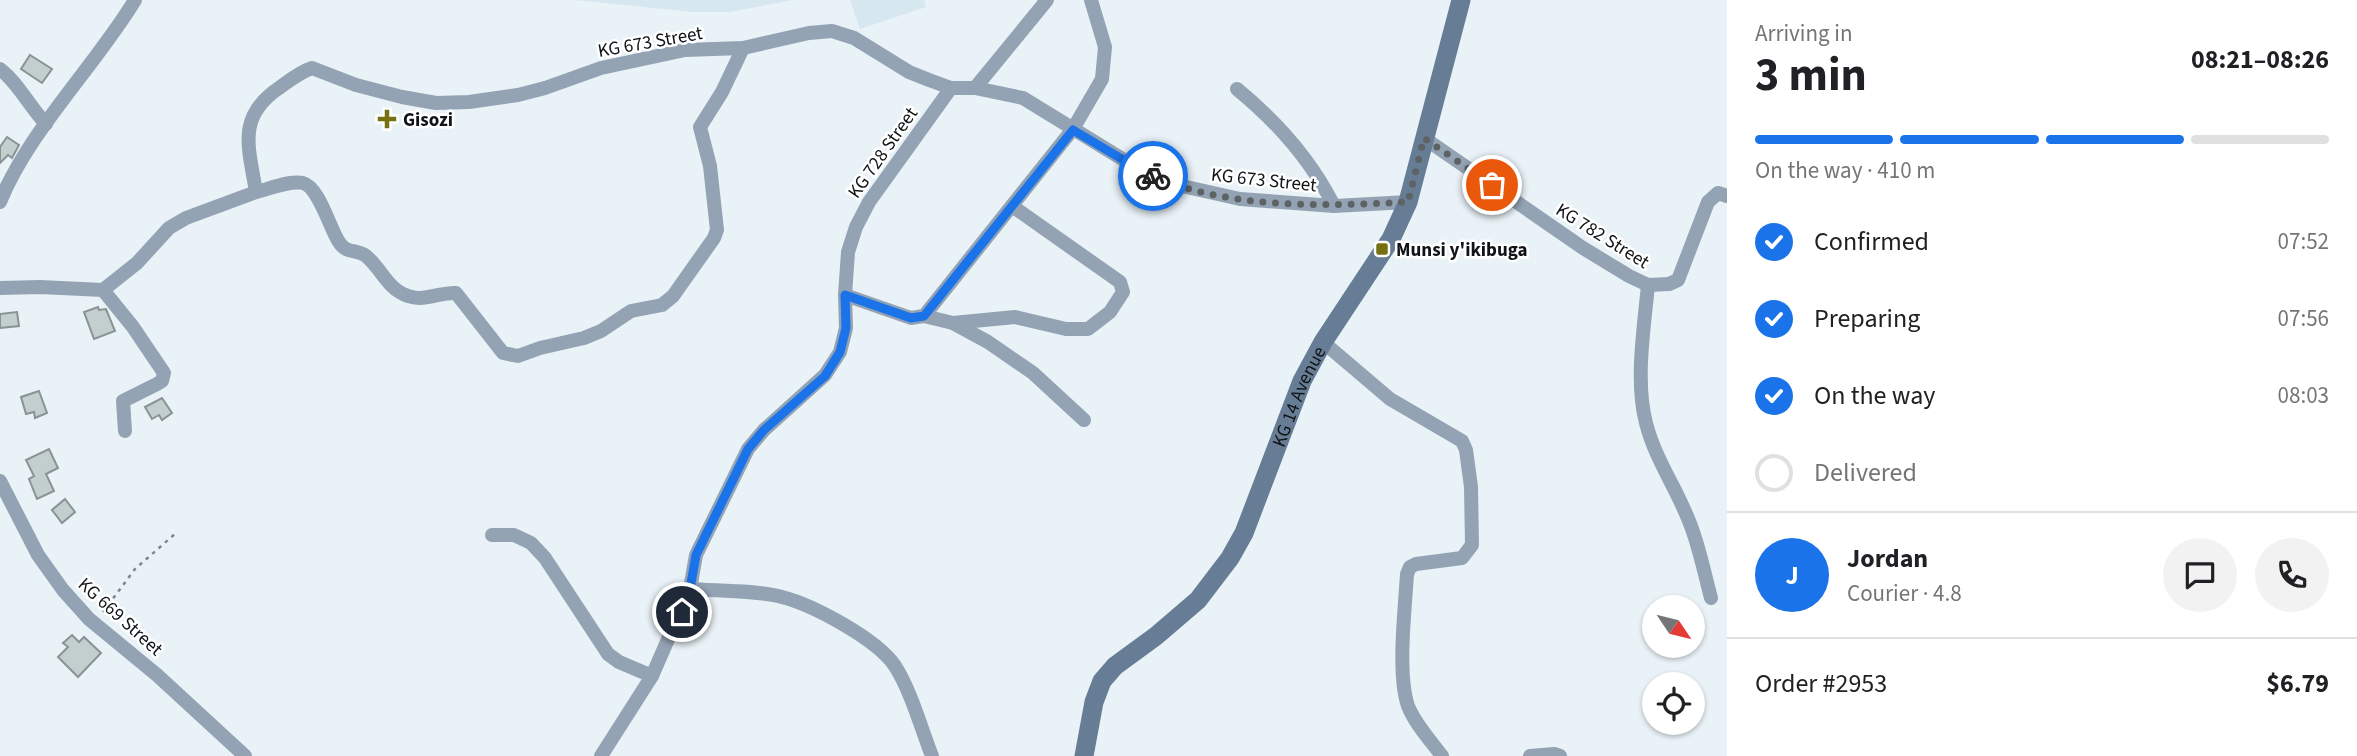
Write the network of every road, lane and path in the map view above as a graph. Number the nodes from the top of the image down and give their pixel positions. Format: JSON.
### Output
{"nodes":[{"id":1,"x":135,"y":0,"type":"edge"},
{"id":2,"x":1047,"y":0,"type":"edge"},
{"id":3,"x":1091,"y":0,"type":"edge"},
{"id":4,"x":1461,"y":0,"type":"edge"},
{"id":5,"x":743,"y":48,"type":"junction"},
{"id":6,"x":0,"y":69,"type":"edge"},
{"id":7,"x":951,"y":88,"type":"junction"},
{"id":8,"x":975,"y":89,"type":"junction"},
{"id":9,"x":1237,"y":89,"type":"dead end"},
{"id":10,"x":46,"y":124,"type":"junction"},
{"id":11,"x":1073,"y":130,"type":"junction"},
{"id":12,"x":1424,"y":138,"type":"junction"},
{"id":13,"x":256,"y":192,"type":"junction"},
{"id":14,"x":1727,"y":196,"type":"edge"},
{"id":15,"x":0,"y":202,"type":"edge"},
{"id":16,"x":1408,"y":202,"type":"junction"},
{"id":17,"x":1012,"y":206,"type":"junction"},
{"id":18,"x":1334,"y":206,"type":"junction"},
{"id":19,"x":1648,"y":285,"type":"junction"},
{"id":20,"x":0,"y":288,"type":"edge"},
{"id":21,"x":103,"y":290,"type":"junction"},
{"id":22,"x":845,"y":295,"type":"junction"},
{"id":23,"x":924,"y":316,"type":"junction"},
{"id":24,"x":953,"y":323,"type":"junction"},
{"id":25,"x":1323,"y":342,"type":"junction"},
{"id":26,"x":1084,"y":420,"type":"dead end"},
{"id":27,"x":125,"y":431,"type":"dead end"},
{"id":28,"x":0,"y":481,"type":"edge"},
{"id":29,"x":176,"y":533,"type":"dead end"},
{"id":30,"x":492,"y":535,"type":"dead end"},
{"id":31,"x":690,"y":589,"type":"junction"},
{"id":32,"x":1710,"y":598,"type":"dead end"},
{"id":33,"x":93,"y":622,"type":"junction"},
{"id":34,"x":652,"y":676,"type":"junction"},
{"id":35,"x":245,"y":756,"type":"edge"},
{"id":36,"x":601,"y":756,"type":"edge"},
{"id":37,"x":932,"y":756,"type":"edge"},
{"id":38,"x":1084,"y":756,"type":"edge"},
{"id":39,"x":1442,"y":756,"type":"edge"},
{"id":40,"x":1530,"y":756,"type":"edge"},
{"id":41,"x":1560,"y":756,"type":"edge"}],
"edges":[{"from":1,"to":10,"type":"street"},
{"from":2,"to":8,"type":"street"},
{"from":3,"to":11,"type":"street"},
{"from":4,"to":12,"type":"main road","name":"KG 14 Avenue"},
{"from":5,"to":7,"type":"street","name":"KG 673 Street"},
{"from":5,"to":13,"type":"street","name":"KG 673 Street"},
{"from":5,"to":13,"type":"street"},
{"from":6,"to":10,"type":"street"},
{"from":7,"to":8,"type":"street","name":"KG 673 Street"},
{"from":7,"to":22,"type":"street","name":"KG 728 Street"},
{"from":8,"to":11,"type":"street","name":"KG 673 Street"},
{"from":9,"to":18,"type":"street"},
{"from":10,"to":15,"type":"street"},
{"from":11,"to":17,"type":"street"},
{"from":11,"to":18,"type":"street","name":"KG 673 Street"},
{"from":12,"to":16,"type":"main road","name":"KG 14 Avenue"},
{"from":12,"to":19,"type":"street","name":"KG 782 Street"},
{"from":13,"to":21,"type":"street"},
{"from":14,"to":19,"type":"street","name":"KG 782 Street"},
{"from":16,"to":18,"type":"street","name":"KG 673 Street"},
{"from":16,"to":25,"type":"main road","name":"KG 14 Avenue"},
{"from":17,"to":23,"type":"street"},
{"from":17,"to":24,"type":"street"},
{"from":19,"to":32,"type":"street"},
{"from":20,"to":21,"type":"street"},
{"from":21,"to":27,"type":"street"},
{"from":22,"to":23,"type":"street"},
{"from":22,"to":31,"type":"street","name":"KG 728 Street"},
{"from":23,"to":24,"type":"street"},
{"from":24,"to":26,"type":"street"},
{"from":25,"to":38,"type":"main road","name":"KG 14 Avenue"},
{"from":25,"to":39,"type":"street"},
{"from":28,"to":33,"type":"street","name":"KG 669 Street"},
{"from":29,"to":33,"type":"path"},
{"from":30,"to":34,"type":"street"},
{"from":31,"to":34,"type":"street","name":"KG 728 Street"},
{"from":31,"to":37,"type":"street"},
{"from":33,"to":35,"type":"street","name":"KG 669 Street"},
{"from":34,"to":36,"type":"street","name":"KG 728 Street"},
{"from":40,"to":41,"type":"street"}]}
